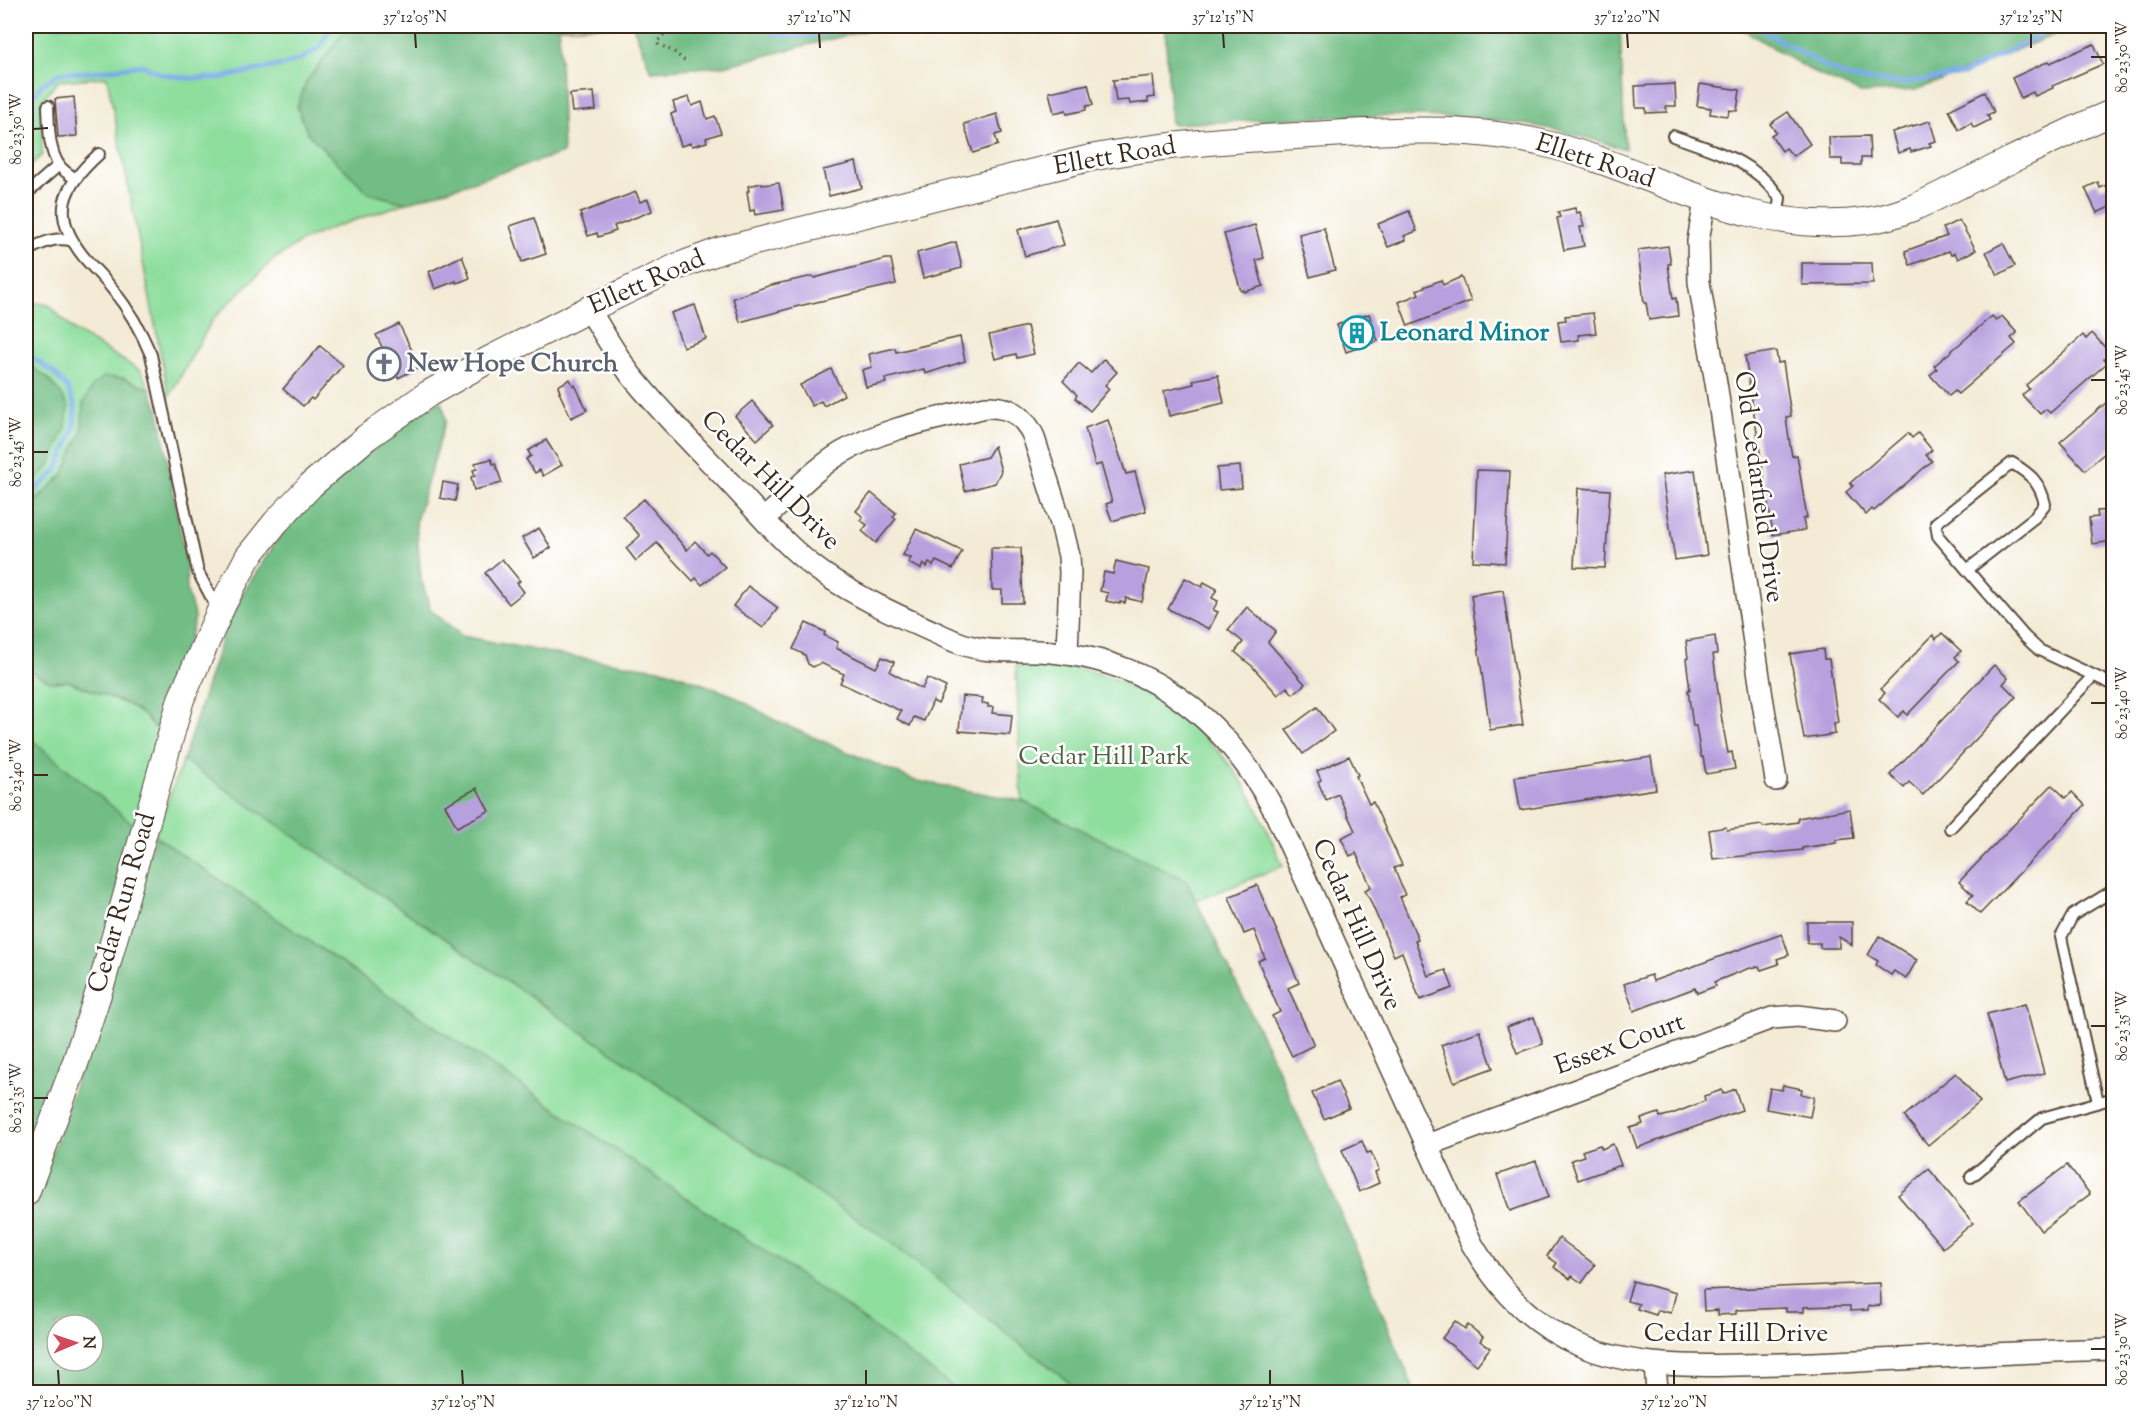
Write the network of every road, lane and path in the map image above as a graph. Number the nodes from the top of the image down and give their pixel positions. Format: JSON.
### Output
{"nodes":[{"id":1,"x":672,"y":26,"type":"edge"},
{"id":2,"x":686,"y":62,"type":"dead end"},
{"id":3,"x":48,"y":106,"type":"dead end"},
{"id":4,"x":2114,"y":111,"type":"edge"},
{"id":5,"x":1673,"y":136,"type":"dead end"},
{"id":6,"x":99,"y":154,"type":"dead end"},
{"id":7,"x":59,"y":165,"type":"junction"},
{"id":8,"x":74,"y":178,"type":"junction"},
{"id":9,"x":26,"y":194,"type":"edge"},
{"id":10,"x":1705,"y":201,"type":"junction"},
{"id":11,"x":1777,"y":219,"type":"junction"},
{"id":12,"x":73,"y":241,"type":"junction"},
{"id":13,"x":26,"y":251,"type":"edge"},
{"id":14,"x":589,"y":309,"type":"junction"},
{"id":15,"x":764,"y":519,"type":"junction"},
{"id":16,"x":1967,"y":570,"type":"junction"},
{"id":17,"x":219,"y":613,"type":"junction"},
{"id":18,"x":1067,"y":654,"type":"junction"},
{"id":19,"x":2093,"y":676,"type":"junction"},
{"id":20,"x":2114,"y":685,"type":"edge"},
{"id":21,"x":1776,"y":780,"type":"dead end"},
{"id":22,"x":1950,"y":828,"type":"dead end"},
{"id":23,"x":2114,"y":890,"type":"edge"},
{"id":24,"x":1835,"y":1021,"type":"dead end"},
{"id":25,"x":2114,"y":1098,"type":"edge"},
{"id":26,"x":2098,"y":1102,"type":"junction"},
{"id":27,"x":1427,"y":1145,"type":"junction"},
{"id":28,"x":1971,"y":1177,"type":"dead end"},
{"id":29,"x":26,"y":1193,"type":"edge"},
{"id":30,"x":2114,"y":1349,"type":"edge"},
{"id":31,"x":1655,"y":1364,"type":"junction"},
{"id":32,"x":1657,"y":1392,"type":"edge"}],
"edges":[{"from":1,"to":2,"type":"path"},
{"from":3,"to":7,"type":"lane"},
{"from":4,"to":11,"type":"street","name":"Ellett Road"},
{"from":5,"to":11,"type":"lane"},
{"from":6,"to":8,"type":"lane"},
{"from":7,"to":8,"type":"lane"},
{"from":7,"to":9,"type":"lane"},
{"from":8,"to":12,"type":"lane"},
{"from":10,"to":11,"type":"street","name":"Ellett Road"},
{"from":10,"to":14,"type":"street","name":"Ellett Road"},
{"from":10,"to":21,"type":"street","name":"Old Cedarfield Drive"},
{"from":12,"to":13,"type":"lane"},
{"from":12,"to":17,"type":"lane"},
{"from":14,"to":15,"type":"street","name":"Cedar Hill Drive"},
{"from":14,"to":17,"type":"street","name":"Ellett Road"},
{"from":15,"to":18,"type":"street","name":"Cedar Hill Drive"},
{"from":15,"to":18,"type":"street"},
{"from":16,"to":16,"type":"lane"},
{"from":16,"to":19,"type":"lane"},
{"from":17,"to":29,"type":"street","name":"Cedar Run Road"},
{"from":18,"to":27,"type":"street","name":"Cedar Hill Drive"},
{"from":19,"to":20,"type":"lane"},
{"from":19,"to":22,"type":"lane"},
{"from":23,"to":26,"type":"lane"},
{"from":24,"to":27,"type":"street","name":"Essex Court"},
{"from":25,"to":26,"type":"lane"},
{"from":26,"to":28,"type":"lane"},
{"from":27,"to":31,"type":"street","name":"Cedar Hill Drive"},
{"from":30,"to":31,"type":"street","name":"Cedar Hill Drive"},
{"from":31,"to":32,"type":"street"}]}
